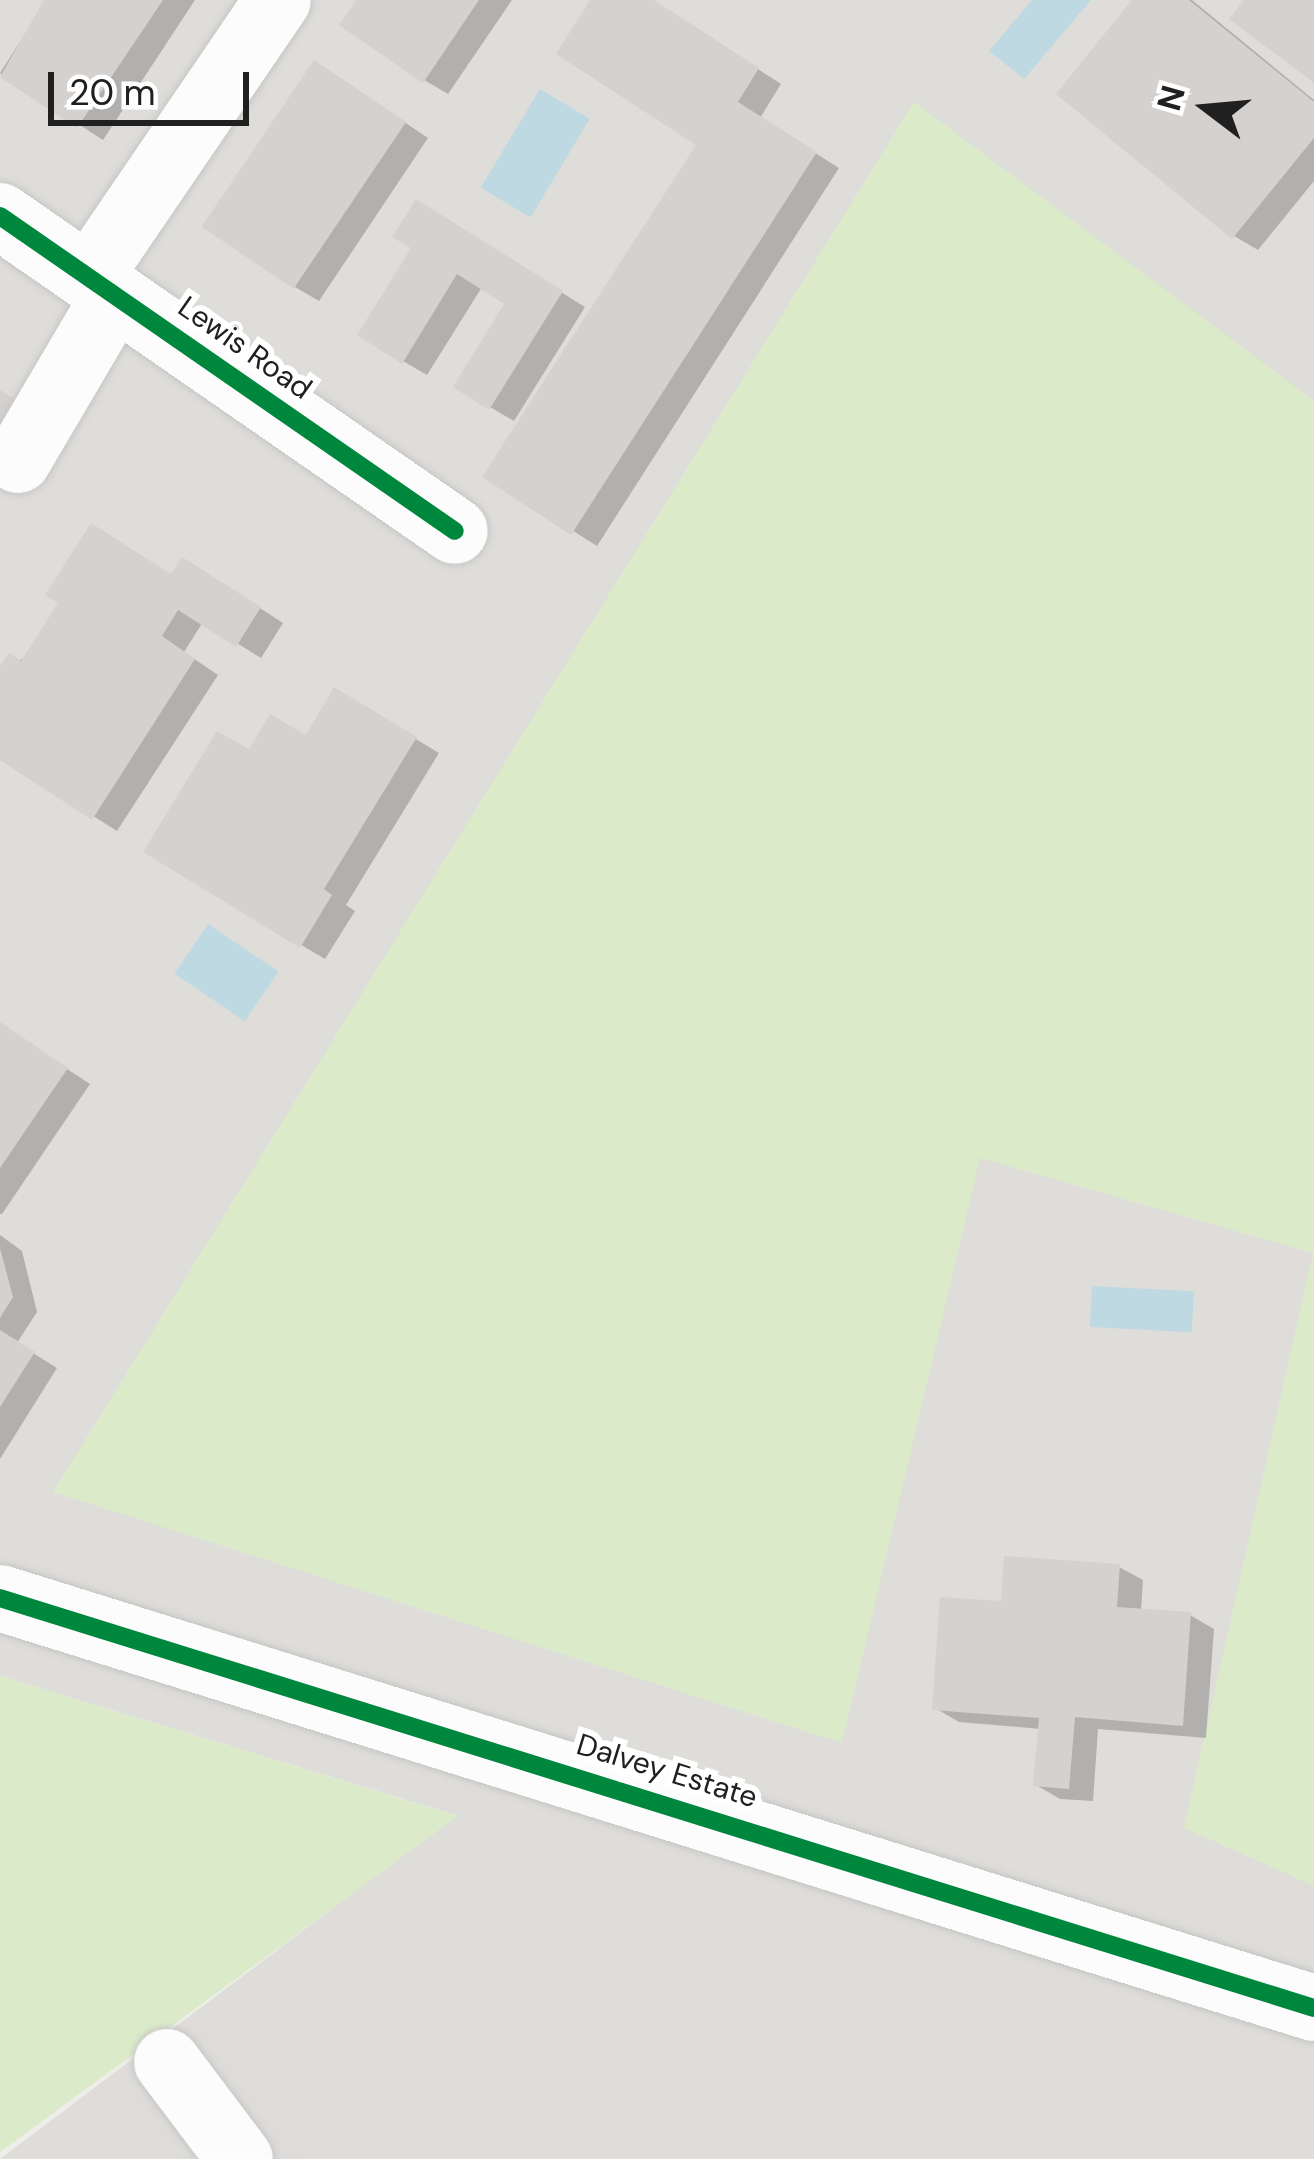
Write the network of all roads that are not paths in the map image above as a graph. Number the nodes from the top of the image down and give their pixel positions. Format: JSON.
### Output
{"nodes":[{"id":1,"x":278,"y":0,"type":"edge"},
{"id":2,"x":0,"y":216,"type":"edge"},
{"id":3,"x":102,"y":286,"type":"junction"},
{"id":4,"x":18,"y":460,"type":"dead end"},
{"id":5,"x":455,"y":531,"type":"dead end"},
{"id":6,"x":0,"y":1598,"type":"edge"},
{"id":7,"x":1314,"y":2008,"type":"edge"},
{"id":8,"x":166,"y":2062,"type":"dead end"},
{"id":9,"x":240,"y":2159,"type":"edge"}],
"edges":[{"from":1,"to":3,"type":"street"},
{"from":2,"to":3,"type":"street","name":"Lewis Road"},
{"from":3,"to":4,"type":"street"},
{"from":3,"to":5,"type":"street","name":"Lewis Road"},
{"from":6,"to":7,"type":"street","name":"Dalvey Estate"},
{"from":8,"to":9,"type":"street"}]}
